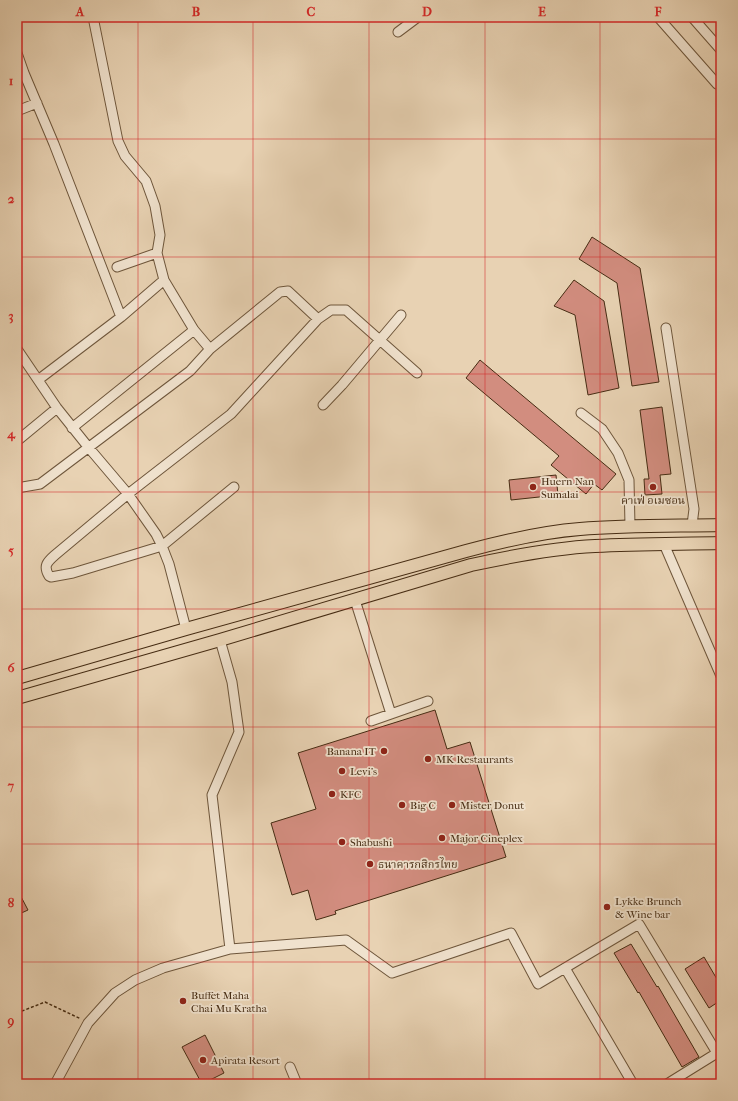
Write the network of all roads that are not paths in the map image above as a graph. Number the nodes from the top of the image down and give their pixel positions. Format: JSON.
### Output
{"nodes":[{"id":1,"x":93,"y":17,"type":"edge"},
{"id":2,"x":418,"y":17,"type":"edge"},
{"id":3,"x":658,"y":17,"type":"edge"},
{"id":4,"x":692,"y":17,"type":"edge"},
{"id":5,"x":398,"y":32,"type":"dead end"},
{"id":6,"x":721,"y":50,"type":"edge"},
{"id":7,"x":17,"y":53,"type":"edge"},
{"id":8,"x":720,"y":83,"type":"edge"},
{"id":9,"x":37,"y":103,"type":"junction"},
{"id":10,"x":17,"y":111,"type":"edge"},
{"id":11,"x":158,"y":253,"type":"junction"},
{"id":12,"x":117,"y":267,"type":"dead end"},
{"id":13,"x":164,"y":280,"type":"junction"},
{"id":14,"x":400,"y":315,"type":"dead end"},
{"id":15,"x":121,"y":317,"type":"junction"},
{"id":16,"x":318,"y":319,"type":"junction"},
{"id":17,"x":666,"y":328,"type":"dead end"},
{"id":18,"x":194,"y":330,"type":"junction"},
{"id":19,"x":380,"y":340,"type":"junction"},
{"id":20,"x":17,"y":349,"type":"edge"},
{"id":21,"x":210,"y":349,"type":"junction"},
{"id":22,"x":417,"y":373,"type":"dead end"},
{"id":23,"x":38,"y":380,"type":"junction"},
{"id":24,"x":324,"y":405,"type":"dead end"},
{"id":25,"x":57,"y":408,"type":"junction"},
{"id":26,"x":581,"y":413,"type":"dead end"},
{"id":27,"x":72,"y":428,"type":"junction"},
{"id":28,"x":17,"y":441,"type":"edge"},
{"id":29,"x":89,"y":448,"type":"junction"},
{"id":30,"x":234,"y":487,"type":"dead end"},
{"id":31,"x":17,"y":488,"type":"edge"},
{"id":32,"x":128,"y":494,"type":"junction"},
{"id":33,"x":692,"y":525,"type":"junction"},
{"id":34,"x":721,"y":525,"type":"edge"},
{"id":35,"x":630,"y":526,"type":"junction"},
{"id":36,"x":721,"y":543,"type":"edge"},
{"id":37,"x":664,"y":544,"type":"junction"},
{"id":38,"x":162,"y":546,"type":"junction"},
{"id":39,"x":355,"y":600,"type":"junction"},
{"id":40,"x":186,"y":629,"type":"junction"},
{"id":41,"x":220,"y":640,"type":"junction"},
{"id":42,"x":721,"y":676,"type":"edge"},
{"id":43,"x":17,"y":678,"type":"edge"},
{"id":44,"x":17,"y":698,"type":"edge"},
{"id":45,"x":428,"y":702,"type":"dead end"},
{"id":46,"x":391,"y":714,"type":"junction"},
{"id":47,"x":371,"y":721,"type":"dead end"},
{"id":48,"x":230,"y":949,"type":"junction"},
{"id":49,"x":565,"y":968,"type":"junction"},
{"id":50,"x":719,"y":1052,"type":"edge"},
{"id":51,"x":290,"y":1067,"type":"dead end"},
{"id":52,"x":55,"y":1084,"type":"edge"},
{"id":53,"x":297,"y":1084,"type":"edge"},
{"id":54,"x":633,"y":1084,"type":"edge"},
{"id":55,"x":667,"y":1084,"type":"edge"}],
"edges":[{"from":1,"to":11,"type":"street"},
{"from":2,"to":5,"type":"street"},
{"from":3,"to":8,"type":"street"},
{"from":4,"to":6,"type":"street"},
{"from":7,"to":9,"type":"street"},
{"from":9,"to":10,"type":"street"},
{"from":9,"to":15,"type":"street"},
{"from":11,"to":12,"type":"street"},
{"from":11,"to":13,"type":"street"},
{"from":13,"to":15,"type":"street"},
{"from":13,"to":18,"type":"street"},
{"from":14,"to":19,"type":"street"},
{"from":15,"to":23,"type":"street"},
{"from":16,"to":19,"type":"street"},
{"from":16,"to":21,"type":"street"},
{"from":16,"to":32,"type":"street"},
{"from":17,"to":33,"type":"street"},
{"from":18,"to":21,"type":"street"},
{"from":18,"to":27,"type":"street"},
{"from":19,"to":22,"type":"street"},
{"from":19,"to":24,"type":"street"},
{"from":20,"to":23,"type":"street"},
{"from":21,"to":29,"type":"street"},
{"from":23,"to":25,"type":"street"},
{"from":25,"to":27,"type":"street"},
{"from":25,"to":28,"type":"street"},
{"from":26,"to":35,"type":"street"},
{"from":27,"to":29,"type":"street"},
{"from":29,"to":31,"type":"street"},
{"from":29,"to":32,"type":"street"},
{"from":30,"to":38,"type":"street"},
{"from":32,"to":38,"type":"street"},
{"from":32,"to":38,"type":"street"},
{"from":33,"to":34,"type":"main road"},
{"from":33,"to":35,"type":"main road"},
{"from":35,"to":40,"type":"main road"},
{"from":36,"to":37,"type":"main road"},
{"from":37,"to":39,"type":"main road"},
{"from":37,"to":42,"type":"street"},
{"from":38,"to":40,"type":"street"},
{"from":39,"to":41,"type":"main road"},
{"from":39,"to":46,"type":"street"},
{"from":40,"to":43,"type":"main road"},
{"from":41,"to":44,"type":"main road"},
{"from":41,"to":48,"type":"street"},
{"from":45,"to":46,"type":"street"},
{"from":46,"to":47,"type":"street"},
{"from":48,"to":49,"type":"street"},
{"from":48,"to":52,"type":"street"},
{"from":49,"to":50,"type":"street"},
{"from":49,"to":54,"type":"street"},
{"from":50,"to":55,"type":"street"},
{"from":51,"to":53,"type":"street"}]}
